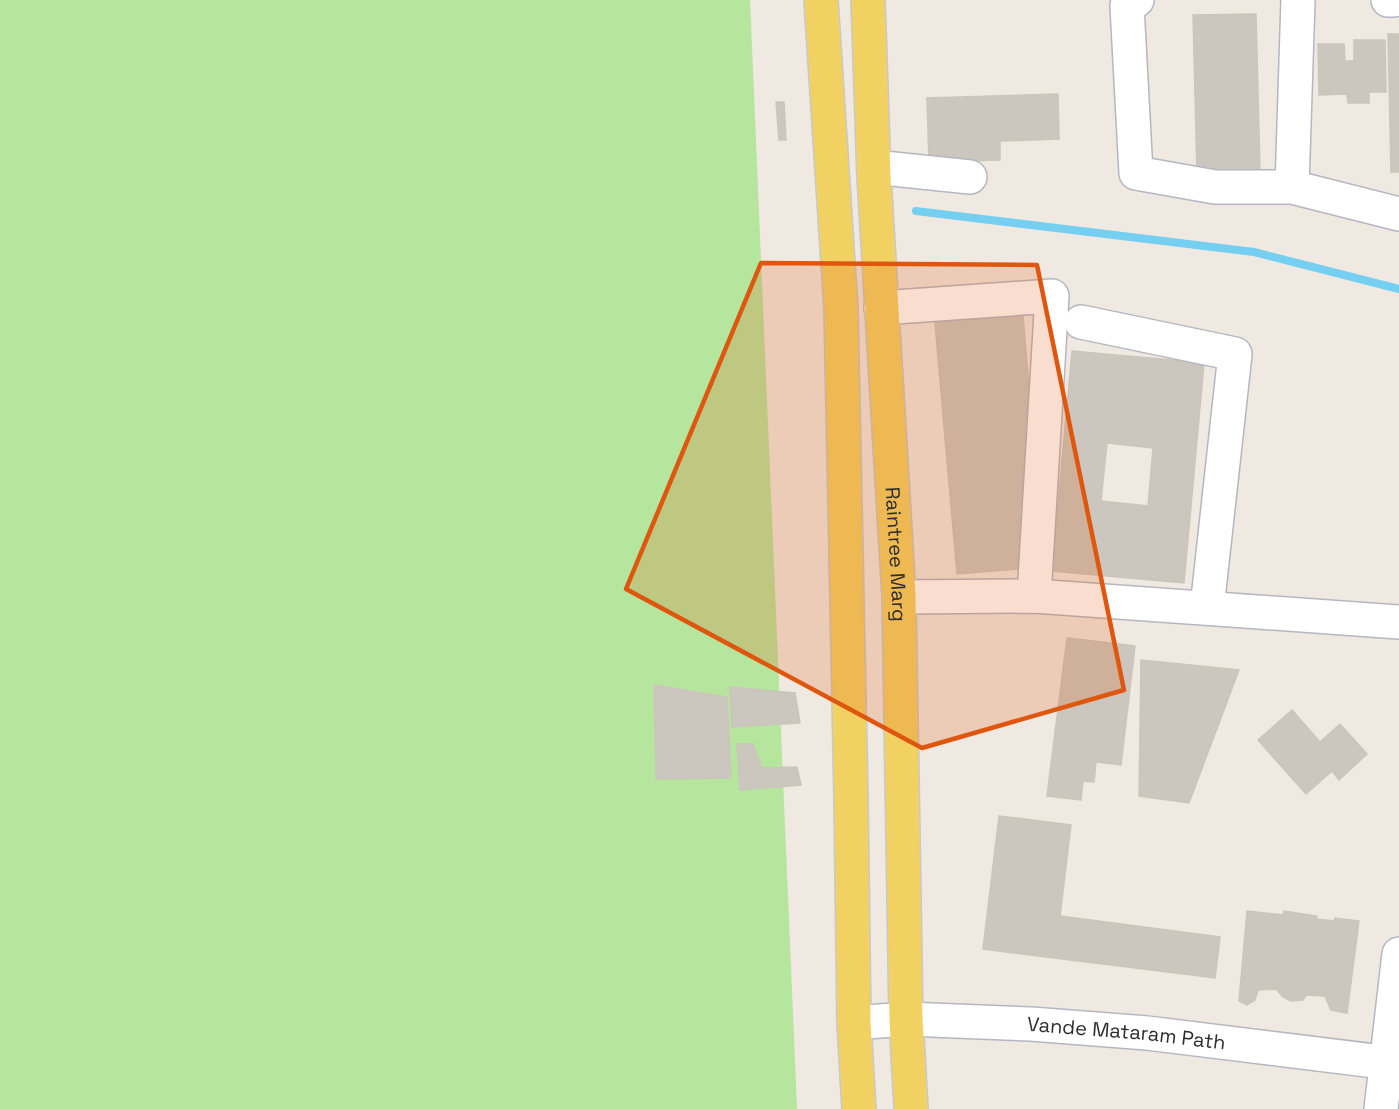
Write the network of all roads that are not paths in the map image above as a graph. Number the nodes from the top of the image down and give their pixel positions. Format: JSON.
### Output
{"nodes":[{"id":1,"x":821,"y":0,"type":"edge"},
{"id":2,"x":868,"y":0,"type":"edge"},
{"id":3,"x":1137,"y":0,"type":"edge"},
{"id":4,"x":1298,"y":0,"type":"edge"},
{"id":5,"x":1388,"y":0,"type":"edge"},
{"id":6,"x":1394,"y":0,"type":"edge"},
{"id":7,"x":970,"y":177,"type":"dead end"},
{"id":8,"x":874,"y":180,"type":"junction"},
{"id":9,"x":1292,"y":187,"type":"junction"},
{"id":10,"x":1399,"y":214,"type":"edge"},
{"id":11,"x":881,"y":308,"type":"junction"},
{"id":12,"x":1081,"y":322,"type":"dead end"},
{"id":13,"x":899,"y":597,"type":"junction"},
{"id":14,"x":1034,"y":597,"type":"junction"},
{"id":15,"x":1207,"y":608,"type":"junction"},
{"id":16,"x":1399,"y":622,"type":"edge"},
{"id":17,"x":899,"y":632,"type":"junction"},
{"id":18,"x":848,"y":635,"type":"junction"},
{"id":19,"x":1399,"y":954,"type":"edge"},
{"id":20,"x":906,"y":1019,"type":"junction"},
{"id":21,"x":854,"y":1023,"type":"junction"},
{"id":22,"x":1393,"y":1063,"type":"edge"},
{"id":23,"x":859,"y":1109,"type":"edge"},
{"id":24,"x":911,"y":1109,"type":"edge"},
{"id":25,"x":1381,"y":1109,"type":"edge"}],
"edges":[{"from":1,"to":18,"type":"main road"},
{"from":2,"to":8,"type":"main road","name":"Raintree Marg"},
{"from":3,"to":9,"type":"street"},
{"from":4,"to":9,"type":"street"},
{"from":5,"to":6,"type":"street"},
{"from":7,"to":8,"type":"street"},
{"from":8,"to":11,"type":"main road","name":"Raintree Marg"},
{"from":9,"to":10,"type":"street"},
{"from":11,"to":13,"type":"main road","name":"Raintree Marg"},
{"from":11,"to":14,"type":"street"},
{"from":12,"to":15,"type":"street"},
{"from":13,"to":14,"type":"street"},
{"from":13,"to":17,"type":"main road","name":"Raintree Marg"},
{"from":14,"to":15,"type":"street"},
{"from":15,"to":16,"type":"street"},
{"from":17,"to":18,"type":"main road"},
{"from":17,"to":20,"type":"main road","name":"Raintree Marg"},
{"from":18,"to":21,"type":"main road"},
{"from":19,"to":22,"type":"street"},
{"from":20,"to":21,"type":"street","name":"Vande Mataram Path"},
{"from":20,"to":22,"type":"street","name":"Vande Mataram Path"},
{"from":20,"to":24,"type":"main road","name":"Raintree Marg"},
{"from":21,"to":23,"type":"main road"},
{"from":22,"to":25,"type":"street"}]}
